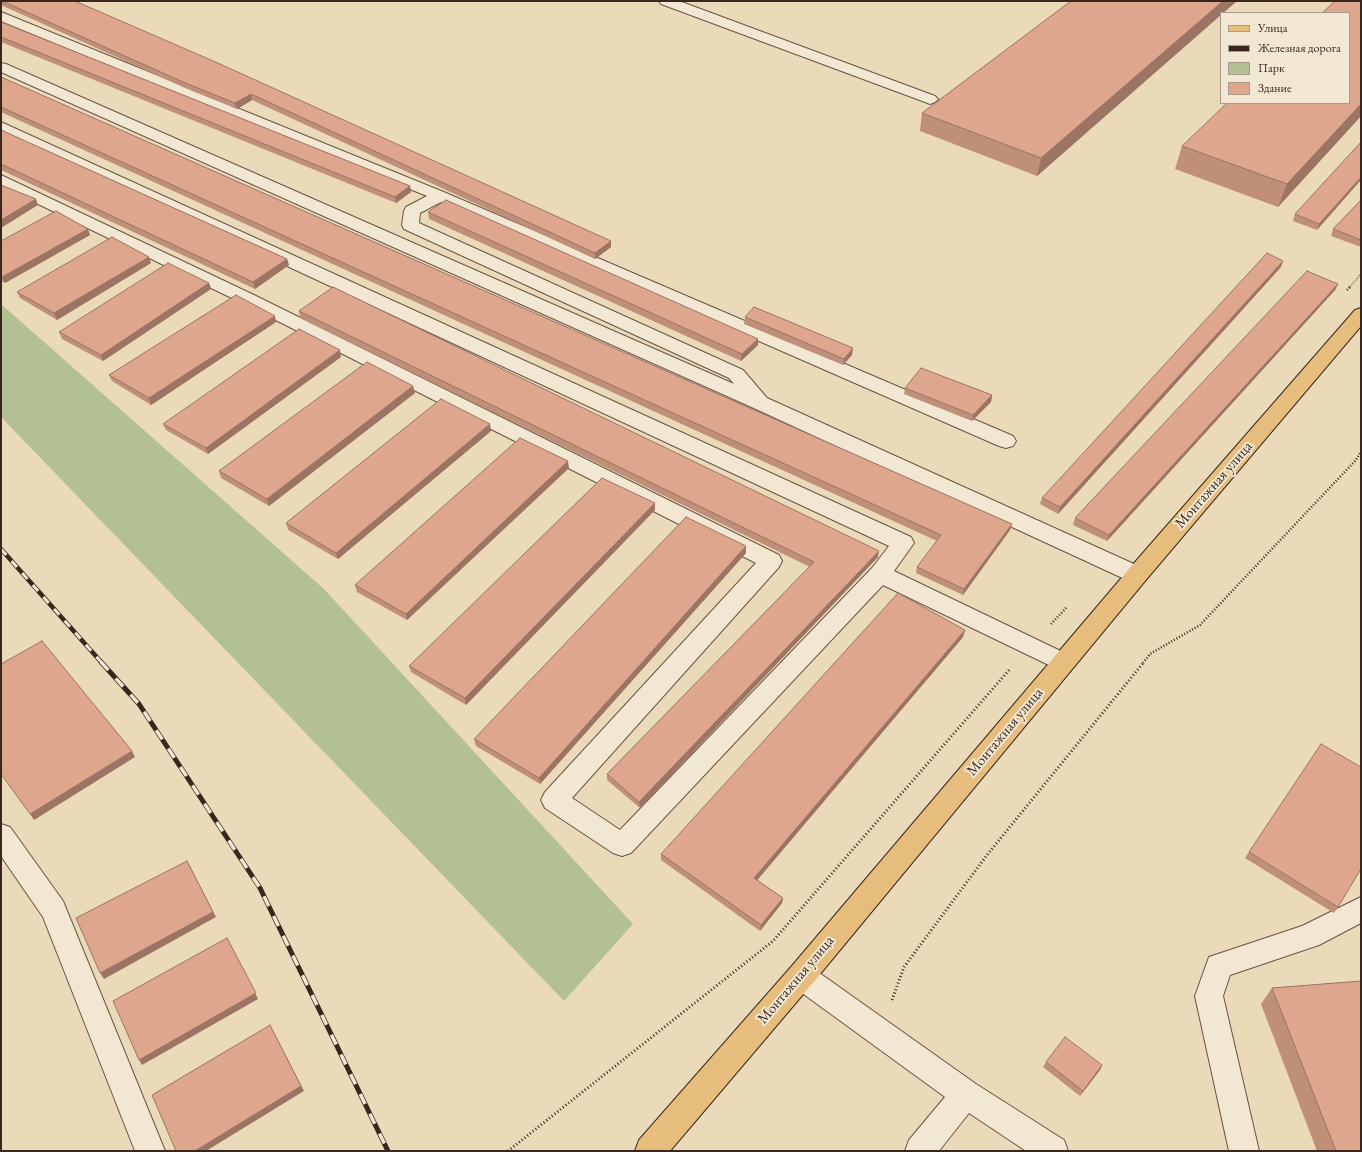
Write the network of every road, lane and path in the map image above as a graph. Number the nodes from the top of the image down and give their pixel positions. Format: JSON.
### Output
{"nodes":[{"id":1,"x":666,"y":1,"type":"edge"},
{"id":2,"x":1,"y":16,"type":"edge"},
{"id":3,"x":1,"y":66,"type":"edge"},
{"id":4,"x":930,"y":99,"type":"dead end"},
{"id":5,"x":1,"y":127,"type":"edge"},
{"id":6,"x":1,"y":180,"type":"edge"},
{"id":7,"x":440,"y":196,"type":"junction"},
{"id":8,"x":1361,"y":274,"type":"edge"},
{"id":9,"x":1345,"y":292,"type":"dead end"},
{"id":10,"x":1361,"y":314,"type":"edge"},
{"id":11,"x":763,"y":404,"type":"junction"},
{"id":12,"x":1006,"y":441,"type":"dead end"},
{"id":13,"x":1361,"y":452,"type":"edge"},
{"id":14,"x":880,"y":574,"type":"junction"},
{"id":15,"x":1137,"y":575,"type":"junction"},
{"id":16,"x":1072,"y":602,"type":"dead end"},
{"id":17,"x":1030,"y":647,"type":"junction"},
{"id":18,"x":1063,"y":662,"type":"junction"},
{"id":19,"x":1,"y":835,"type":"edge"},
{"id":20,"x":1361,"y":909,"type":"edge"},
{"id":21,"x":800,"y":976,"type":"junction"},
{"id":22,"x":880,"y":1032,"type":"junction"},
{"id":23,"x":966,"y":1094,"type":"junction"},
{"id":24,"x":150,"y":1151,"type":"edge"},
{"id":25,"x":508,"y":1151,"type":"edge"},
{"id":26,"x":650,"y":1151,"type":"edge"},
{"id":27,"x":920,"y":1151,"type":"edge"},
{"id":28,"x":1053,"y":1151,"type":"edge"},
{"id":29,"x":1244,"y":1151,"type":"edge"}],
"edges":[{"from":1,"to":4,"type":"lane"},
{"from":2,"to":7,"type":"lane"},
{"from":3,"to":11,"type":"lane"},
{"from":5,"to":14,"type":"lane"},
{"from":6,"to":14,"type":"lane"},
{"from":7,"to":11,"type":"lane"},
{"from":7,"to":12,"type":"lane"},
{"from":8,"to":9,"type":"path"},
{"from":10,"to":15,"type":"main road","name":"Монтажная улица"},
{"from":11,"to":15,"type":"lane"},
{"from":13,"to":22,"type":"path"},
{"from":14,"to":17,"type":"lane"},
{"from":15,"to":18,"type":"main road","name":"Монтажная улица"},
{"from":16,"to":17,"type":"path"},
{"from":17,"to":18,"type":"lane"},
{"from":17,"to":25,"type":"path"},
{"from":18,"to":21,"type":"main road","name":"Монтажная улица"},
{"from":19,"to":24,"type":"lane"},
{"from":20,"to":29,"type":"lane"},
{"from":21,"to":22,"type":"lane"},
{"from":21,"to":26,"type":"main road","name":"Монтажная улица"},
{"from":22,"to":23,"type":"lane"},
{"from":23,"to":27,"type":"lane"},
{"from":23,"to":28,"type":"lane"}]}
